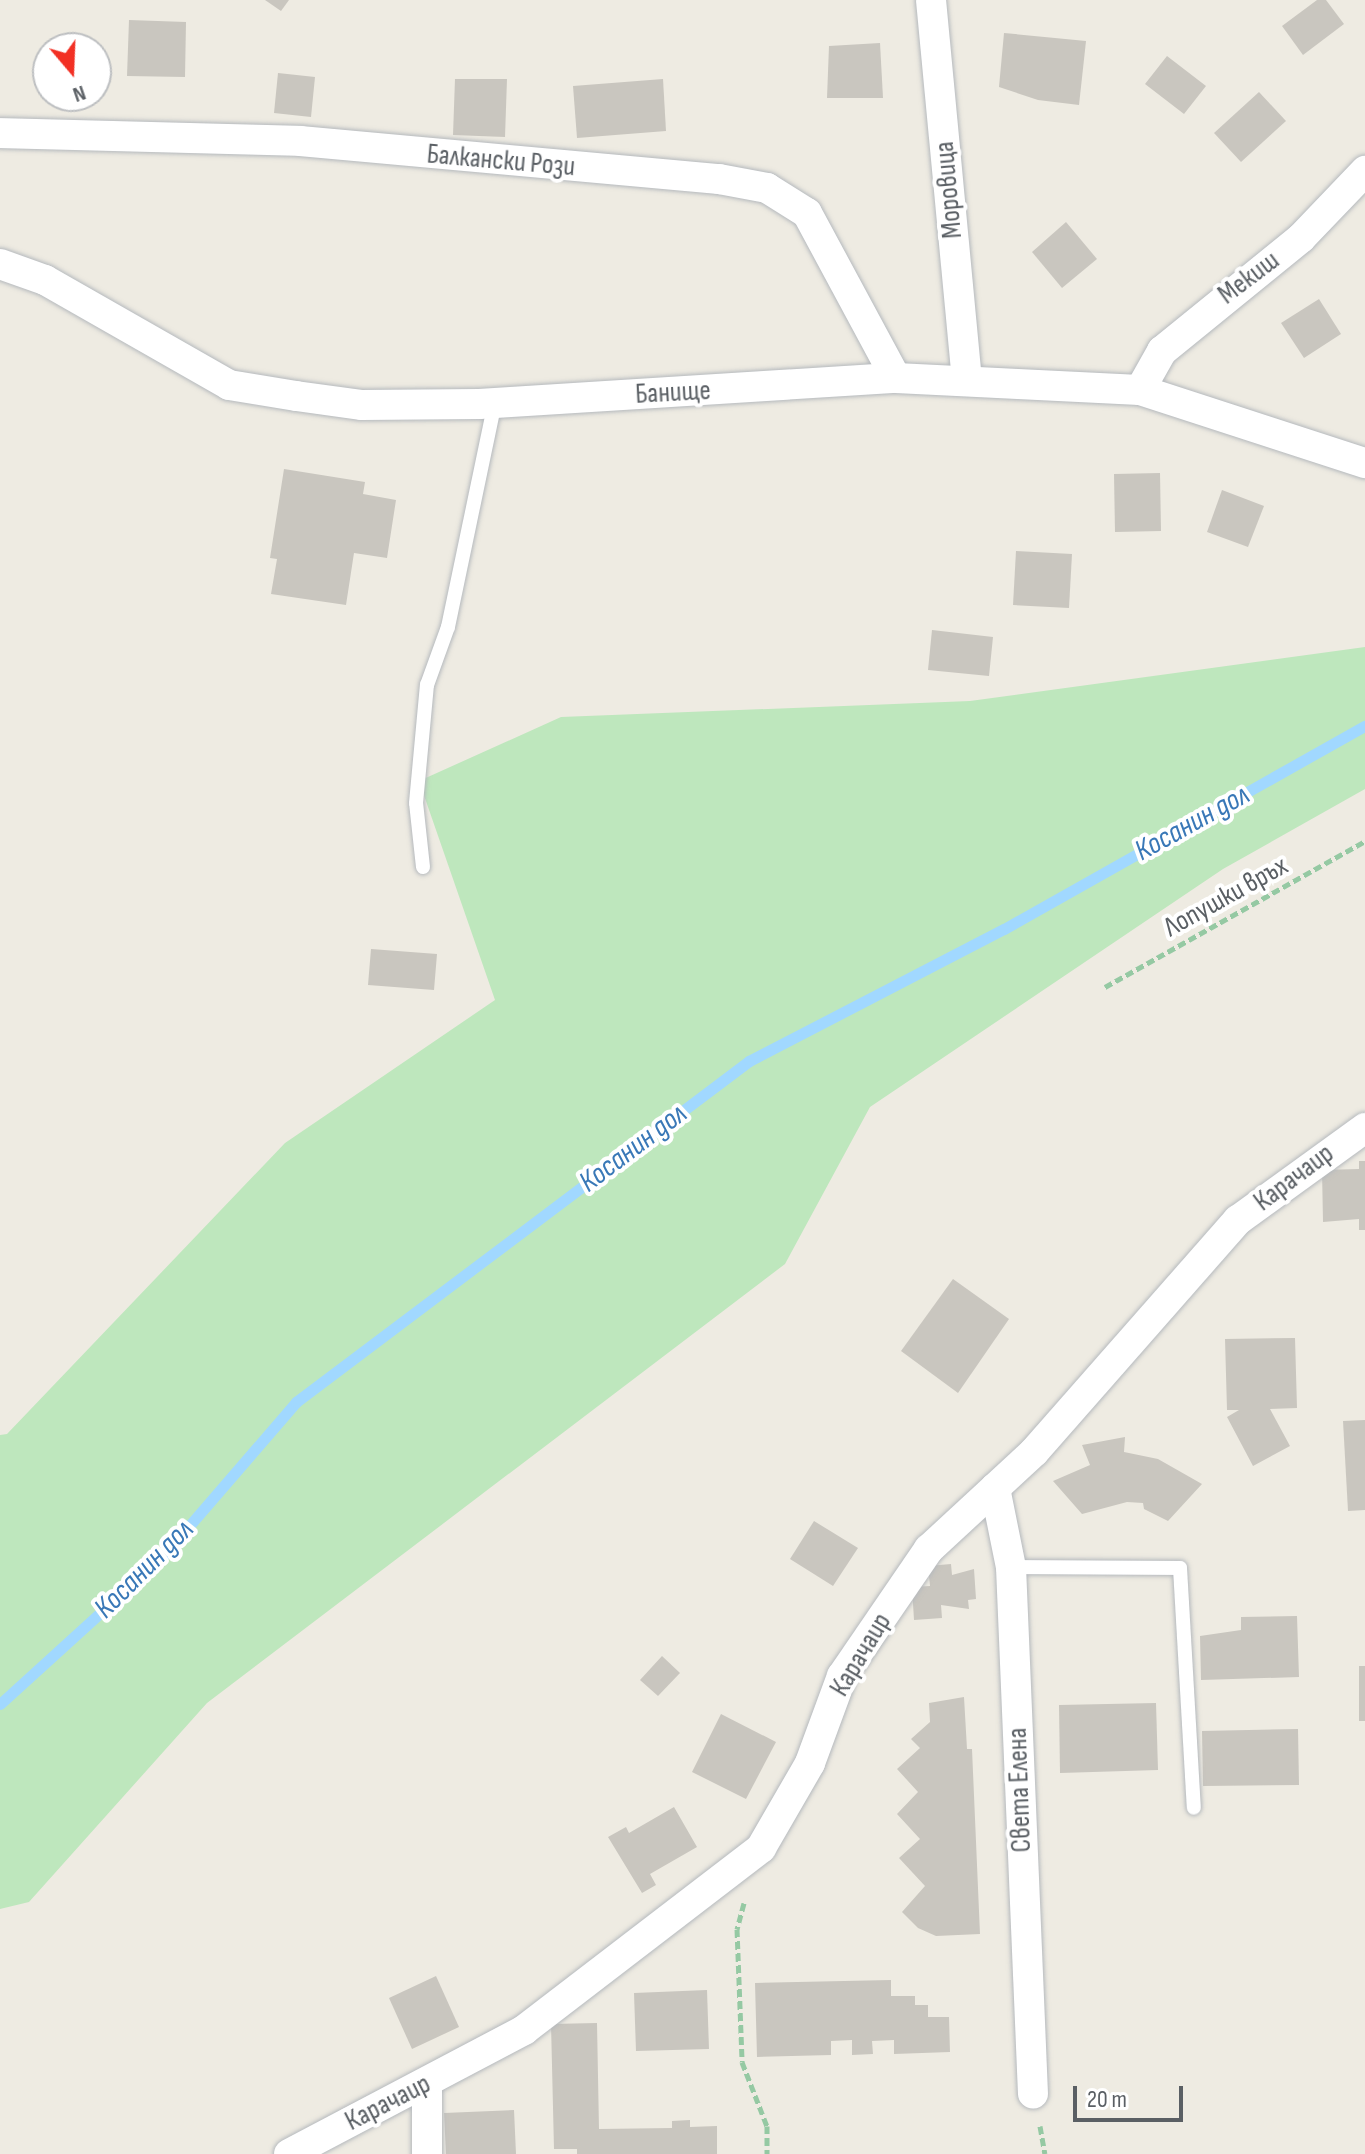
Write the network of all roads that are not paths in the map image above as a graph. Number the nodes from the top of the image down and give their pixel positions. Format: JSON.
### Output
{"nodes":[{"id":1,"x":931,"y":0,"type":"edge"},
{"id":2,"x":0,"y":133,"type":"edge"},
{"id":3,"x":1365,"y":171,"type":"edge"},
{"id":4,"x":0,"y":264,"type":"edge"},
{"id":5,"x":896,"y":378,"type":"junction"},
{"id":6,"x":967,"y":380,"type":"junction"},
{"id":7,"x":1140,"y":390,"type":"junction"},
{"id":8,"x":495,"y":403,"type":"junction"},
{"id":9,"x":1365,"y":463,"type":"edge"},
{"id":10,"x":423,"y":867,"type":"dead end"},
{"id":11,"x":1365,"y":1128,"type":"edge"},
{"id":12,"x":995,"y":1488,"type":"junction"},
{"id":13,"x":1011,"y":1567,"type":"junction"},
{"id":14,"x":1194,"y":1808,"type":"dead end"},
{"id":15,"x":427,"y":2084,"type":"junction"},
{"id":16,"x":1033,"y":2094,"type":"dead end"},
{"id":17,"x":289,"y":2154,"type":"edge"},
{"id":18,"x":427,"y":2154,"type":"edge"}],
"edges":[{"from":1,"to":6,"type":"street","name":"Моровица"},
{"from":2,"to":5,"type":"street","name":"Балкански Рози"},
{"from":3,"to":7,"type":"street","name":"Мекиш"},
{"from":4,"to":8,"type":"street","name":"Банище"},
{"from":5,"to":6,"type":"street","name":"Банище"},
{"from":5,"to":8,"type":"street","name":"Банище"},
{"from":6,"to":7,"type":"street","name":"Банище"},
{"from":7,"to":9,"type":"street","name":"Банище"},
{"from":8,"to":10,"type":"lane"},
{"from":11,"to":12,"type":"street","name":"Карачаир"},
{"from":12,"to":13,"type":"street","name":"Света Елена"},
{"from":12,"to":15,"type":"street","name":"Карачаир"},
{"from":13,"to":14,"type":"lane"},
{"from":13,"to":16,"type":"street","name":"Света Елена"},
{"from":15,"to":17,"type":"street","name":"Карачаир"},
{"from":15,"to":18,"type":"street"}]}
